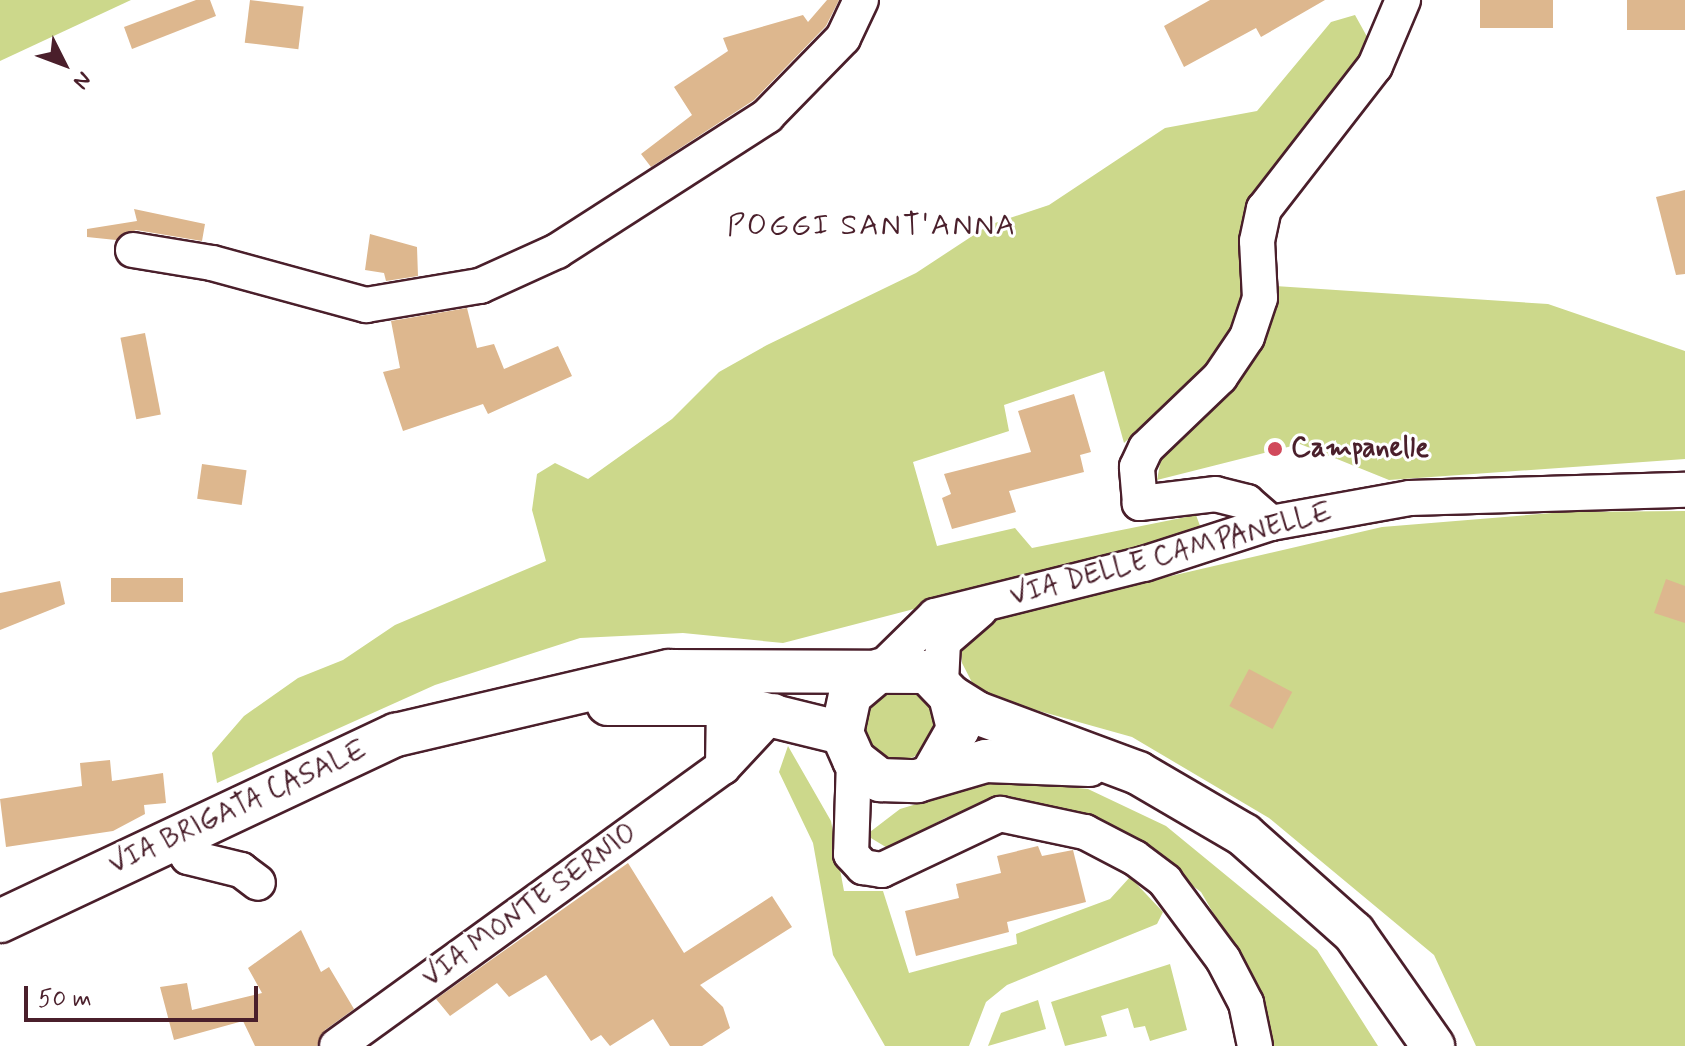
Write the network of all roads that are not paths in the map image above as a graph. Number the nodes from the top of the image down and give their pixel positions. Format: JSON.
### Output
{"nodes":[{"id":1,"x":861,"y":0,"type":"edge"},
{"id":2,"x":1403,"y":0,"type":"edge"},
{"id":3,"x":133,"y":250,"type":"dead end"},
{"id":4,"x":1685,"y":490,"type":"edge"},
{"id":5,"x":1271,"y":523,"type":"junction"},
{"id":6,"x":992,"y":602,"type":"junction"},
{"id":7,"x":880,"y":670,"type":"junction"},
{"id":8,"x":945,"y":690,"type":"junction"},
{"id":9,"x":724,"y":704,"type":"junction"},
{"id":10,"x":482,"y":710,"type":"junction"},
{"id":11,"x":775,"y":711,"type":"junction"},
{"id":12,"x":848,"y":746,"type":"junction"},
{"id":13,"x":723,"y":767,"type":"junction"},
{"id":14,"x":1138,"y":773,"type":"junction"},
{"id":15,"x":916,"y":778,"type":"junction"},
{"id":16,"x":849,"y":834,"type":"junction"},
{"id":17,"x":176,"y":836,"type":"junction"},
{"id":18,"x":258,"y":883,"type":"dead end"},
{"id":19,"x":0,"y":921,"type":"edge"},
{"id":20,"x":337,"y":1046,"type":"edge"},
{"id":21,"x":1255,"y":1046,"type":"edge"},
{"id":22,"x":1433,"y":1046,"type":"edge"}],
"edges":[{"from":1,"to":3,"type":"street"},
{"from":2,"to":5,"type":"street"},
{"from":4,"to":5,"type":"street","name":"VIA DELLE CAMPANELLE"},
{"from":5,"to":6,"type":"street","name":"VIA DELLE CAMPANELLE"},
{"from":6,"to":7,"type":"street","name":"VIA DELLE CAMPANELLE"},
{"from":6,"to":8,"type":"street","name":"VIA DELLE CAMPANELLE"},
{"from":7,"to":8,"type":"main road","name":"VIA BRIGATA CASALE"},
{"from":7,"to":9,"type":"street"},
{"from":7,"to":10,"type":"main road","name":"VIA BRIGATA CASALE"},
{"from":7,"to":12,"type":"main road"},
{"from":8,"to":14,"type":"main road","name":"VIA BRIGATA CASALE"},
{"from":8,"to":15,"type":"main road"},
{"from":9,"to":10,"type":"main road","name":"VIA BRIGATA CASALE"},
{"from":9,"to":11,"type":"main road","name":"VIA BRIGATA CASALE"},
{"from":9,"to":13,"type":"street"},
{"from":10,"to":17,"type":"main road","name":"VIA BRIGATA CASALE"},
{"from":11,"to":12,"type":"main road","name":"VIA BRIGATA CASALE"},
{"from":11,"to":13,"type":"street","name":"VIA MONTE SERNIO"},
{"from":12,"to":15,"type":"main road","name":"VIA BRIGATA CASALE"},
{"from":12,"to":16,"type":"street"},
{"from":13,"to":20,"type":"street","name":"VIA MONTE SERNIO"},
{"from":14,"to":15,"type":"main road","name":"VIA BRIGATA CASALE"},
{"from":14,"to":22,"type":"main road","name":"VIA BRIGATA CASALE"},
{"from":15,"to":16,"type":"street"},
{"from":16,"to":21,"type":"street"},
{"from":17,"to":18,"type":"street"},
{"from":17,"to":19,"type":"main road","name":"VIA BRIGATA CASALE"}]}
